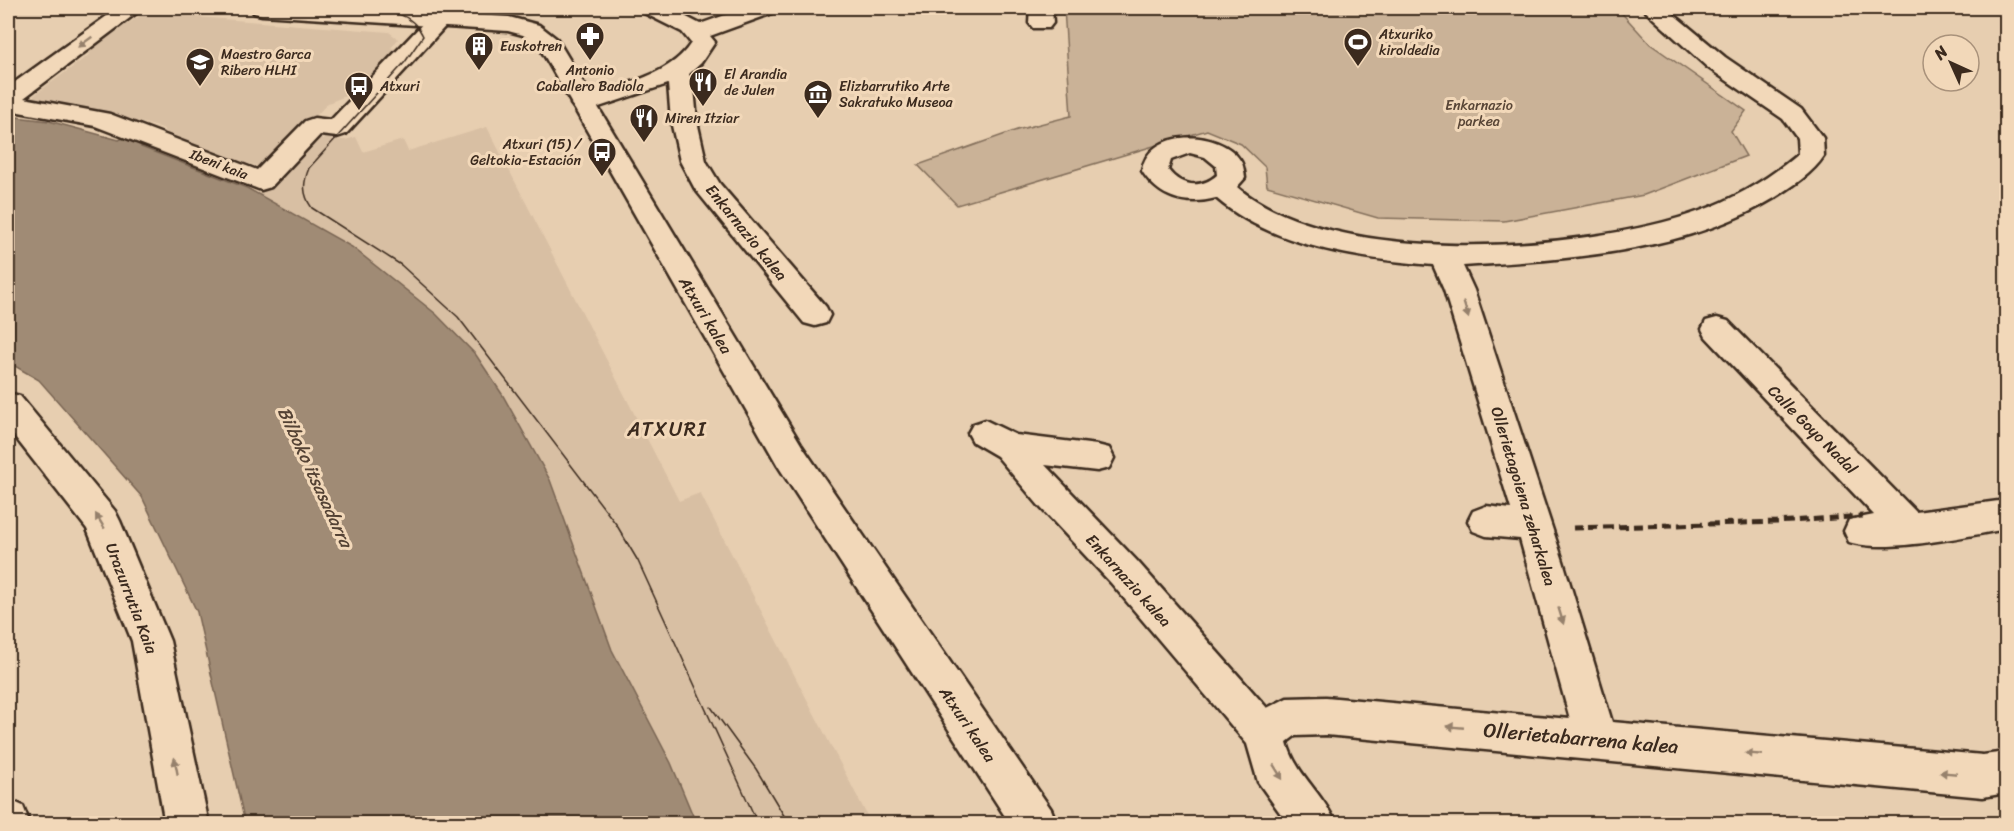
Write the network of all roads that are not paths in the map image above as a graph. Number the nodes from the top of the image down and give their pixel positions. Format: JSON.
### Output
{"nodes":[{"id":1,"x":132,"y":8,"type":"edge"},
{"id":2,"x":262,"y":8,"type":"edge"},
{"id":3,"x":652,"y":8,"type":"edge"},
{"id":4,"x":765,"y":8,"type":"edge"},
{"id":5,"x":1653,"y":8,"type":"edge"},
{"id":6,"x":440,"y":16,"type":"edge"},
{"id":7,"x":697,"y":33,"type":"junction"},
{"id":8,"x":676,"y":73,"type":"junction"},
{"id":9,"x":8,"y":101,"type":"edge"},
{"id":10,"x":584,"y":104,"type":"junction"},
{"id":11,"x":1221,"y":188,"type":"dead end"},
{"id":12,"x":1444,"y":256,"type":"junction"},
{"id":13,"x":815,"y":315,"type":"dead end"},
{"id":14,"x":1717,"y":329,"type":"dead end"},
{"id":15,"x":8,"y":405,"type":"edge"},
{"id":16,"x":1097,"y":458,"type":"dead end"},
{"id":17,"x":2007,"y":514,"type":"edge"},
{"id":18,"x":1486,"y":521,"type":"dead end"},
{"id":19,"x":1533,"y":526,"type":"junction"},
{"id":20,"x":1909,"y":528,"type":"junction"},
{"id":21,"x":1862,"y":531,"type":"dead end"},
{"id":22,"x":1265,"y":735,"type":"junction"},
{"id":23,"x":1596,"y":739,"type":"junction"},
{"id":24,"x":2007,"y":773,"type":"edge"},
{"id":25,"x":187,"y":824,"type":"edge"},
{"id":26,"x":1036,"y":824,"type":"edge"},
{"id":27,"x":1315,"y":824,"type":"edge"}],
"edges":[{"from":1,"to":9,"type":"street","one_way":true},
{"from":2,"to":6,"type":"street","name":"Atxuri kalea"},
{"from":3,"to":7,"type":"street"},
{"from":4,"to":7,"type":"street"},
{"from":5,"to":12,"type":"street"},
{"from":6,"to":9,"type":"street","name":"Ibeni kaia"},
{"from":6,"to":10,"type":"street","name":"Atxuri kalea"},
{"from":7,"to":8,"type":"street"},
{"from":8,"to":10,"type":"street"},
{"from":8,"to":13,"type":"street","name":"Enkarnazio kalea"},
{"from":10,"to":26,"type":"street","name":"Atxuri kalea"},
{"from":11,"to":12,"type":"street"},
{"from":12,"to":19,"type":"street","name":"Ollerietagoiena zeharkalea","one_way":true},
{"from":14,"to":20,"type":"street","name":"Calle Goyo Nadal"},
{"from":25,"to":15,"type":"street","name":"Urazurrutia Kaia","one_way":true},
{"from":16,"to":22,"type":"street","name":"Enkarnazio kalea"},
{"from":17,"to":20,"type":"street"},
{"from":18,"to":19,"type":"street"},
{"from":19,"to":23,"type":"street","name":"Ollerietagoiena zeharkalea","one_way":true},
{"from":20,"to":21,"type":"street"},
{"from":23,"to":22,"type":"street","name":"Ollerietabarrena kalea","one_way":true},
{"from":22,"to":27,"type":"street","one_way":true},
{"from":24,"to":23,"type":"street","name":"Ollerietabarrena kalea","one_way":true}]}
